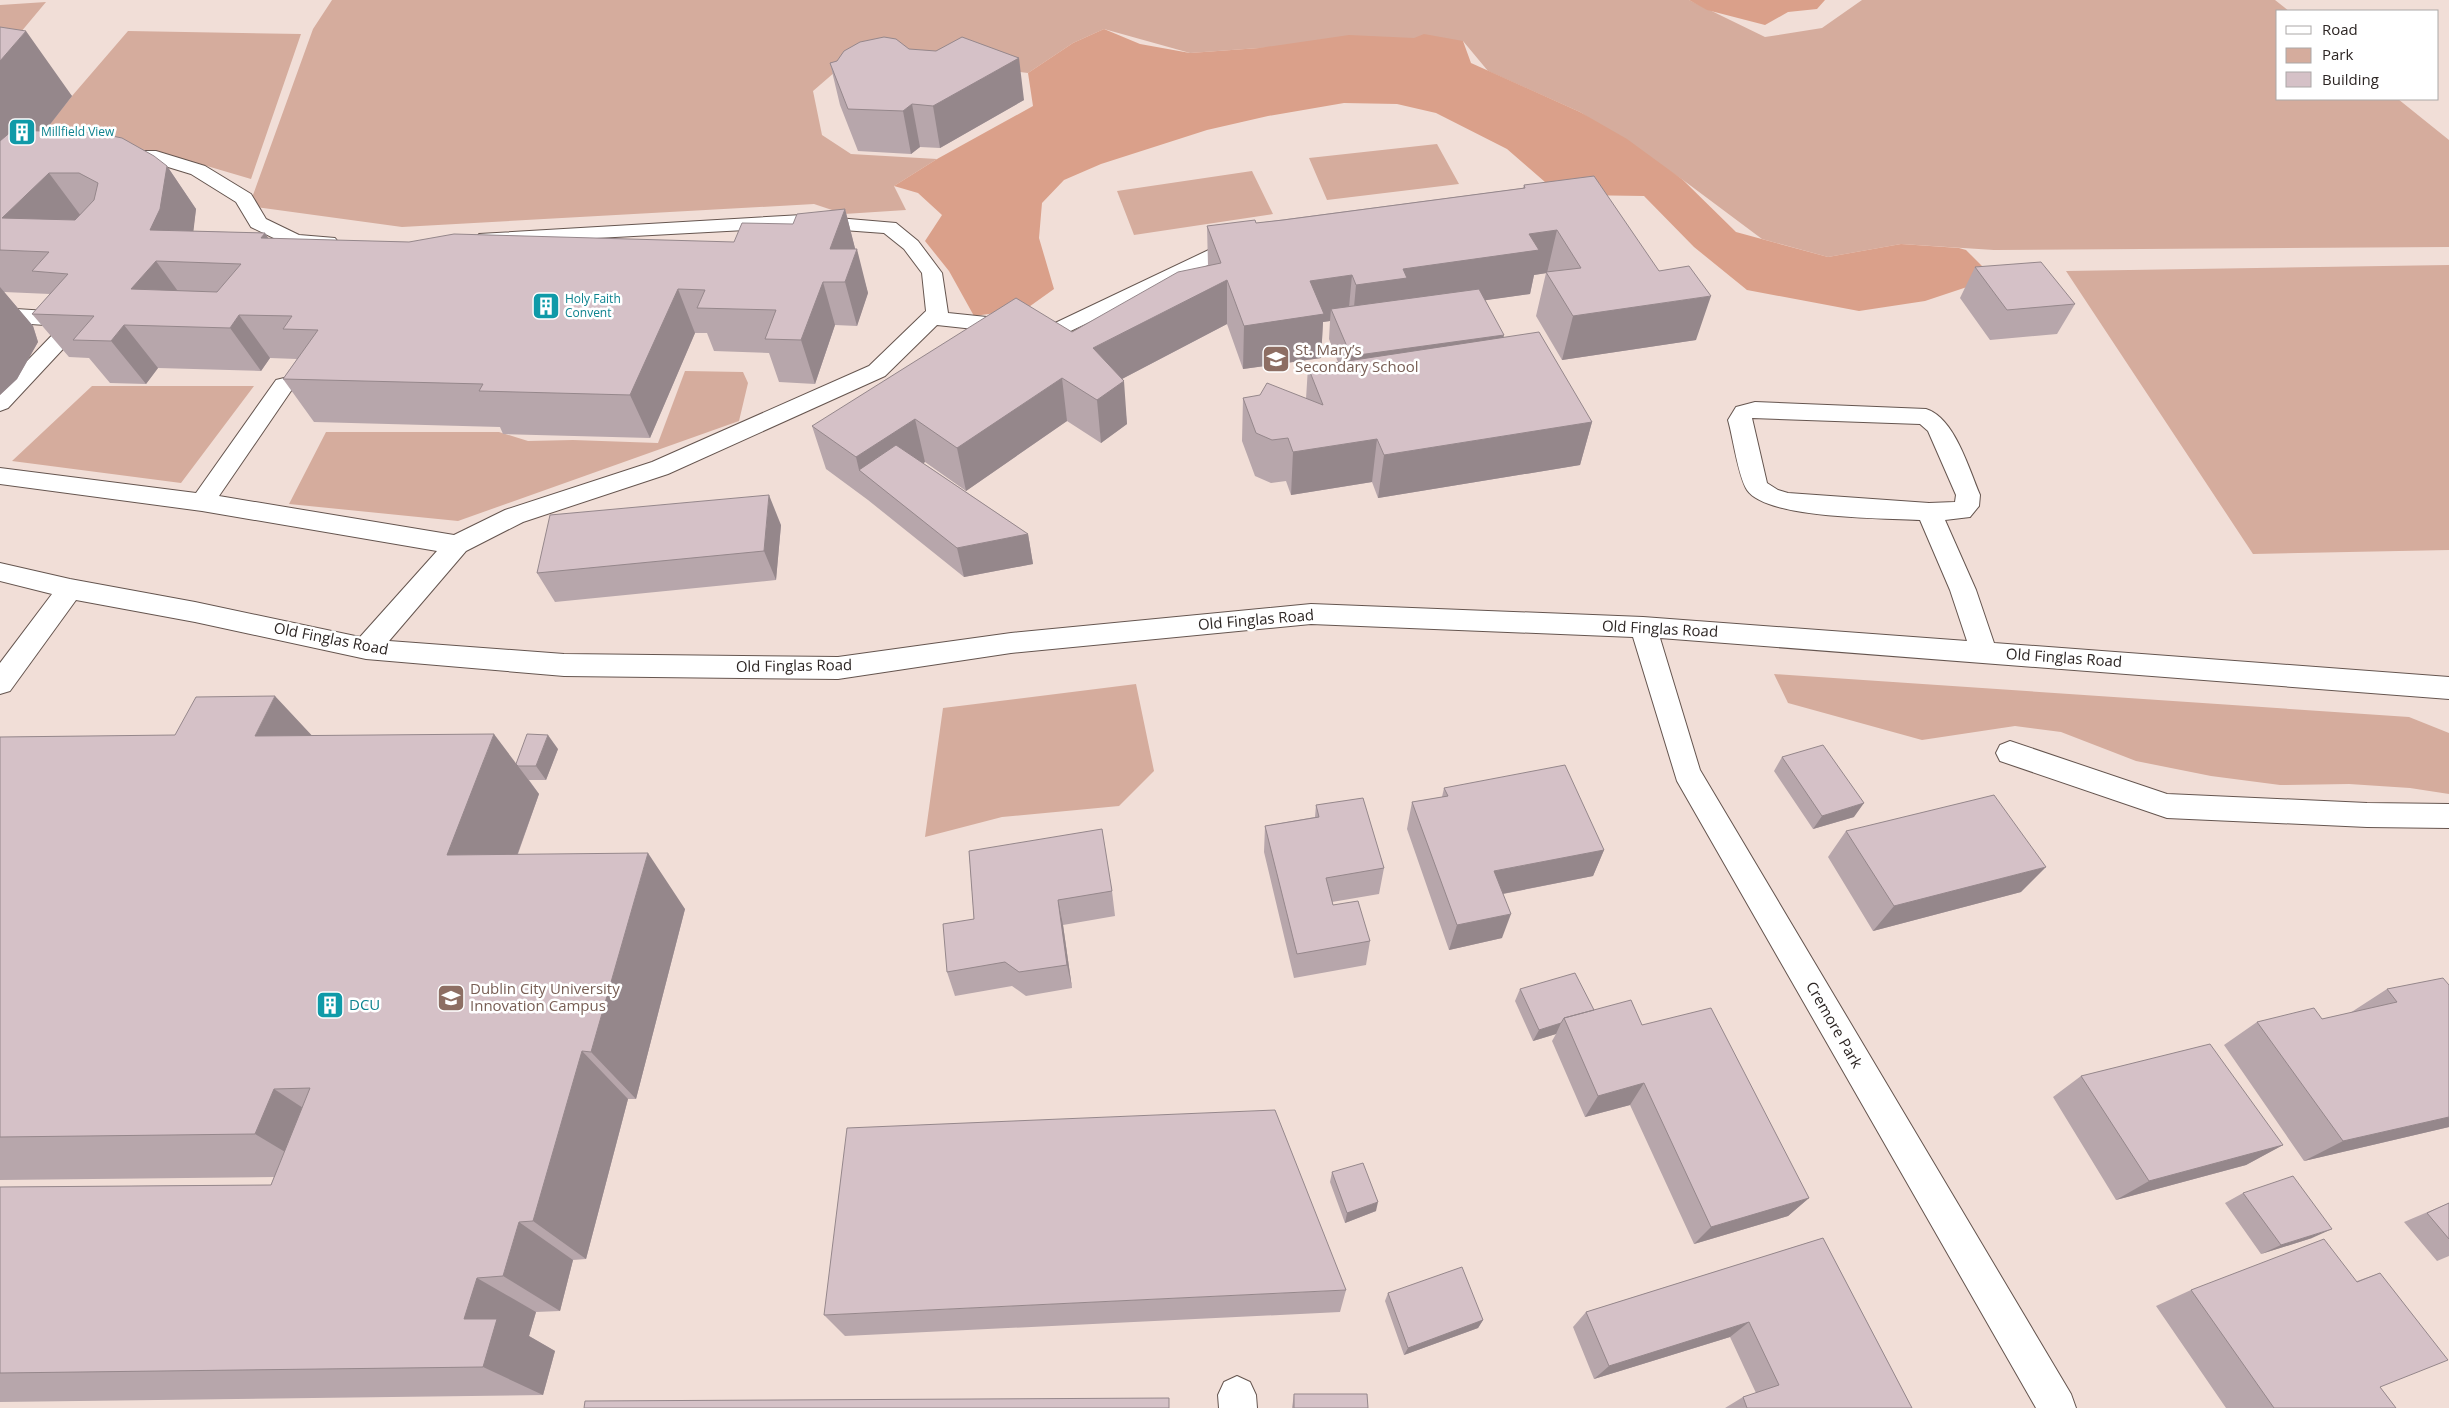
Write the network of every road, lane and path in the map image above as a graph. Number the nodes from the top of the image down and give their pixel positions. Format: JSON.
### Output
{"nodes":[{"id":1,"x":102,"y":157,"type":"edge"},
{"id":2,"x":463,"y":239,"type":"edge"},
{"id":3,"x":344,"y":242,"type":"edge"},
{"id":4,"x":1222,"y":251,"type":"edge"},
{"id":5,"x":0,"y":315,"type":"edge"},
{"id":6,"x":931,"y":318,"type":"junction"},
{"id":7,"x":284,"y":385,"type":"dead end"},
{"id":8,"x":0,"y":403,"type":"edge"},
{"id":9,"x":0,"y":476,"type":"edge"},
{"id":10,"x":202,"y":502,"type":"junction"},
{"id":11,"x":1929,"y":512,"type":"junction"},
{"id":12,"x":457,"y":545,"type":"junction"},
{"id":13,"x":0,"y":572,"type":"edge"},
{"id":14,"x":70,"y":589,"type":"junction"},
{"id":15,"x":1643,"y":627,"type":"junction"},
{"id":16,"x":366,"y":649,"type":"junction"},
{"id":17,"x":1984,"y":652,"type":"junction"},
{"id":18,"x":0,"y":683,"type":"edge"},
{"id":19,"x":2449,"y":688,"type":"edge"},
{"id":20,"x":2010,"y":753,"type":"dead end"},
{"id":21,"x":2449,"y":816,"type":"edge"},
{"id":22,"x":2057,"y":1408,"type":"edge"}],
"edges":[{"from":1,"to":3,"type":"street"},
{"from":2,"to":6,"type":"street"},
{"from":4,"to":6,"type":"street"},
{"from":5,"to":8,"type":"street"},
{"from":6,"to":12,"type":"street"},
{"from":7,"to":10,"type":"street"},
{"from":9,"to":10,"type":"street"},
{"from":10,"to":12,"type":"street"},
{"from":11,"to":11,"type":"street"},
{"from":11,"to":17,"type":"street"},
{"from":12,"to":16,"type":"street"},
{"from":13,"to":14,"type":"street","name":"Old Finglas Road"},
{"from":14,"to":16,"type":"street","name":"Old Finglas Road"},
{"from":14,"to":18,"type":"street"},
{"from":15,"to":16,"type":"street","name":"Old Finglas Road"},
{"from":15,"to":17,"type":"street","name":"Old Finglas Road"},
{"from":15,"to":22,"type":"street","name":"Cremore Park"},
{"from":17,"to":19,"type":"street","name":"Old Finglas Road"},
{"from":20,"to":21,"type":"street"}]}
